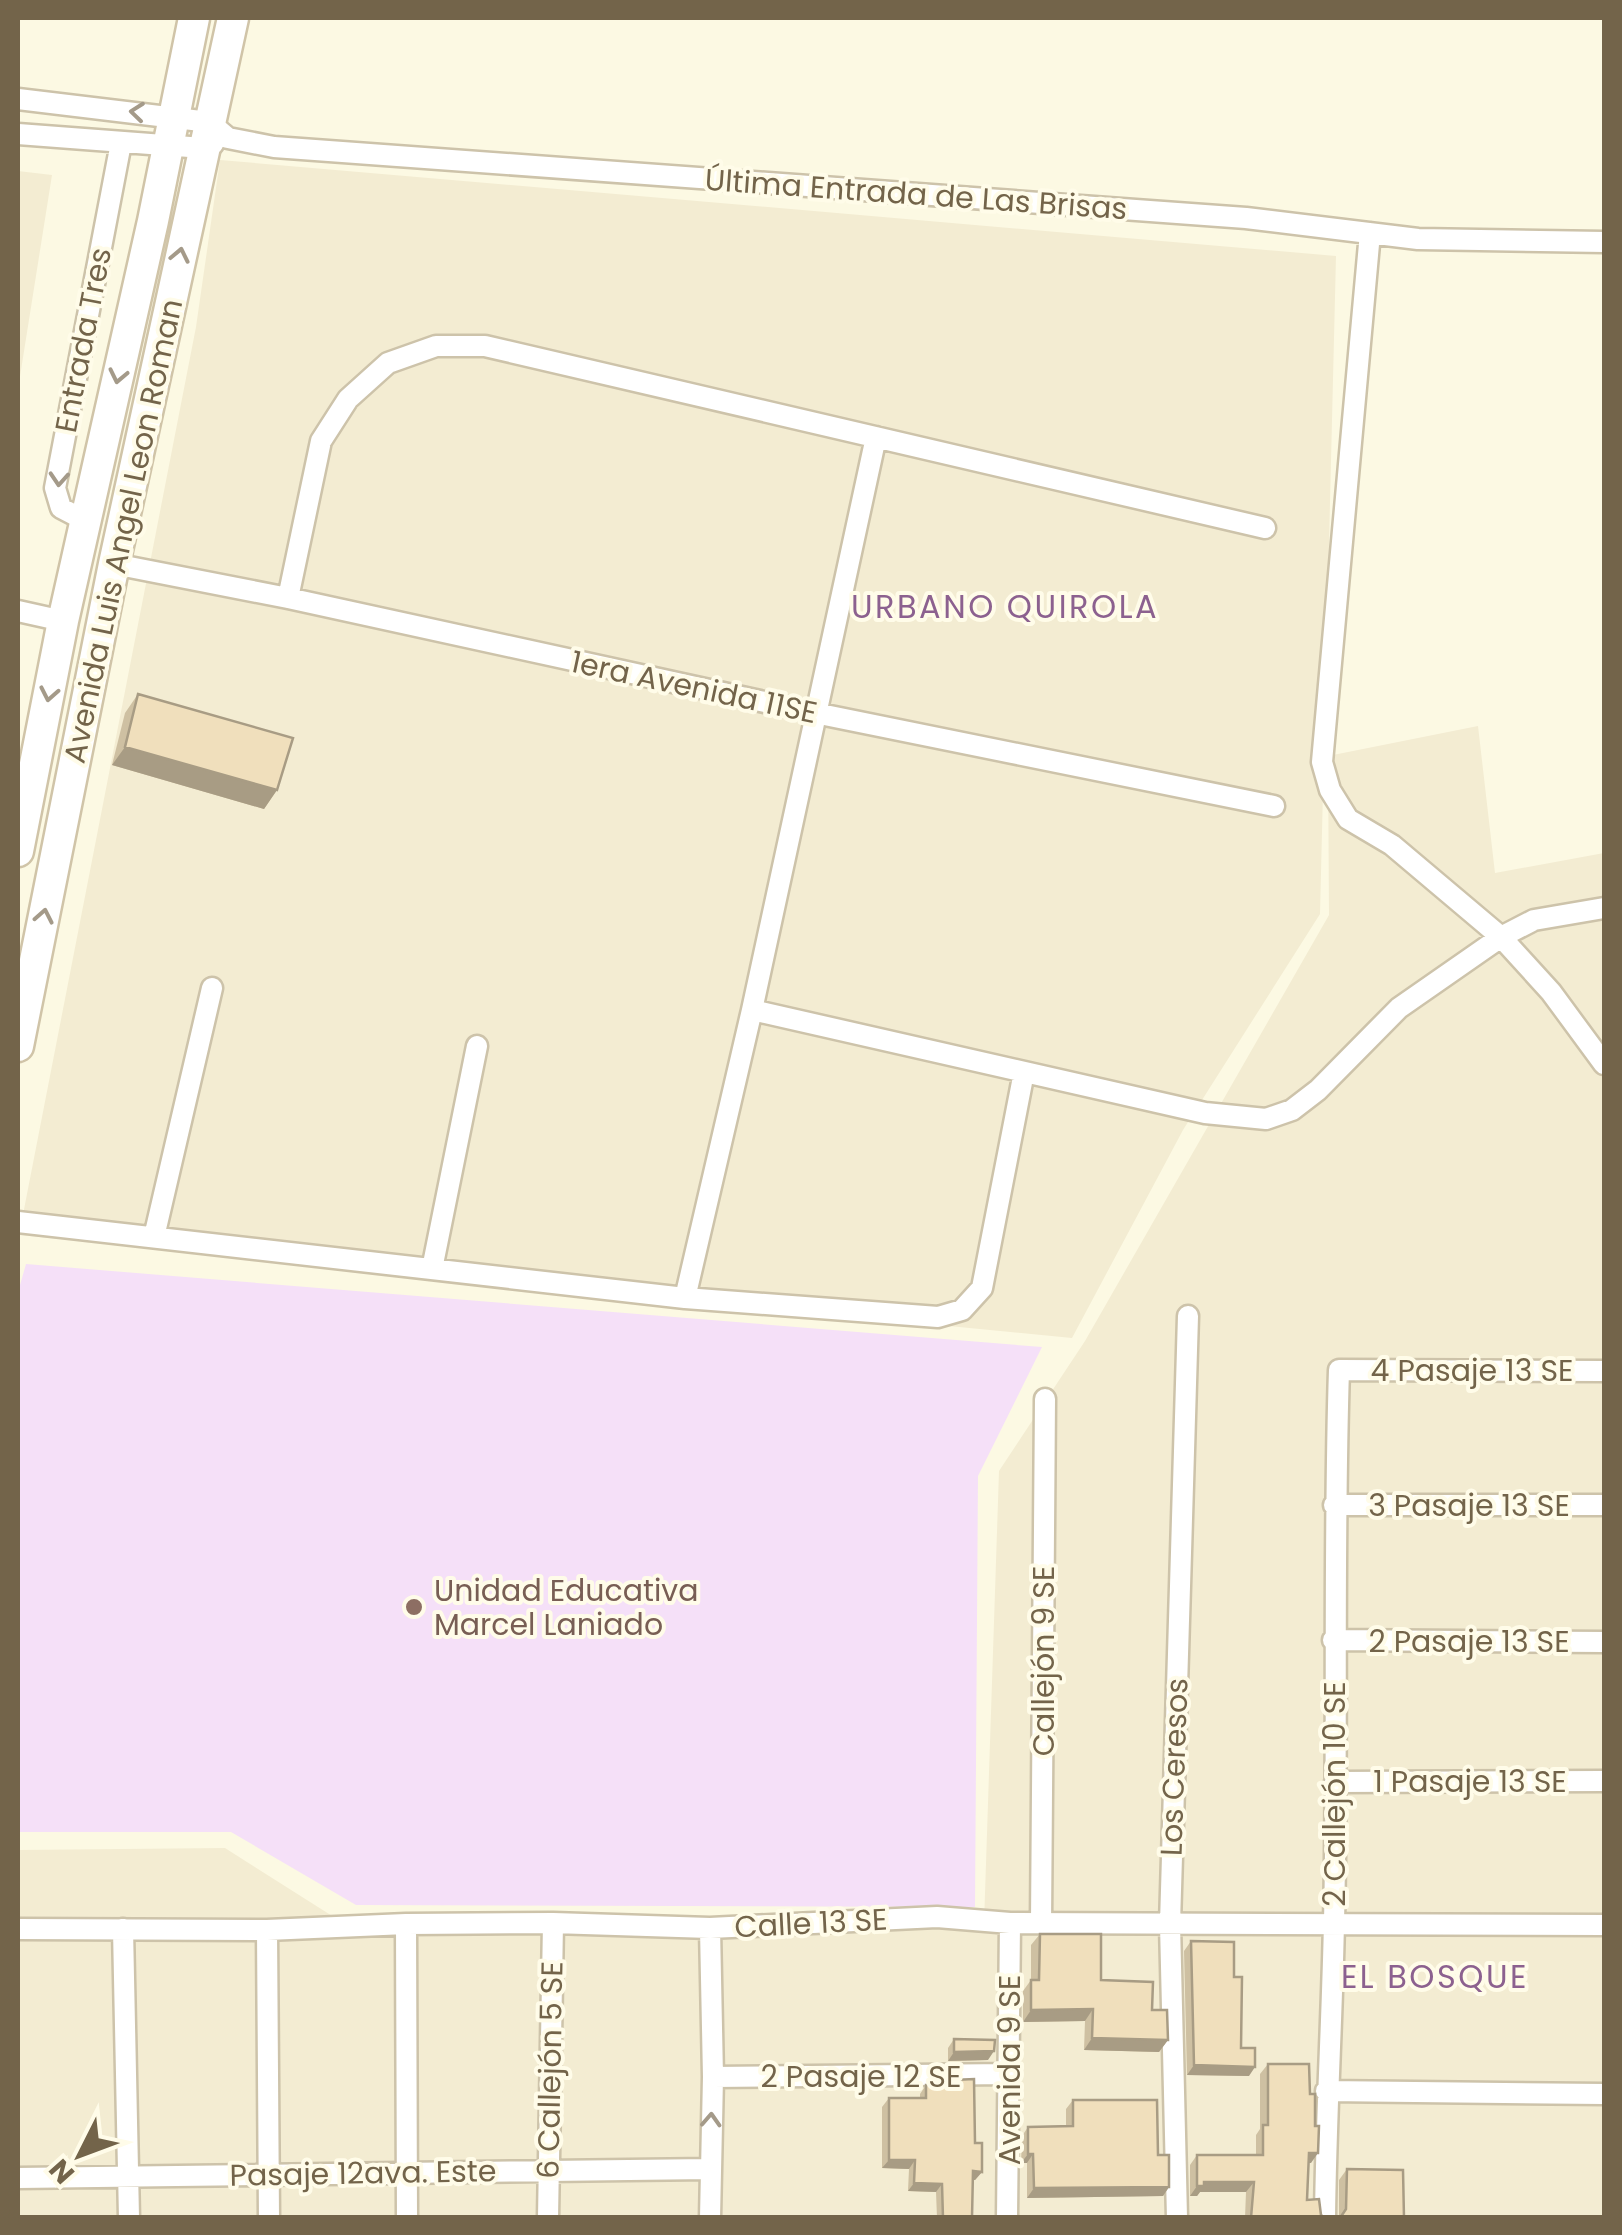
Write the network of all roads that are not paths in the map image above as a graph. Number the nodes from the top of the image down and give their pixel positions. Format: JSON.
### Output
{"nodes":[{"id":1,"x":194,"y":18,"type":"edge"},
{"id":2,"x":233,"y":18,"type":"edge"},
{"id":3,"x":18,"y":99,"type":"edge"},
{"id":4,"x":171,"y":130,"type":"junction"},
{"id":5,"x":18,"y":134,"type":"edge"},
{"id":6,"x":214,"y":136,"type":"junction"},
{"id":7,"x":121,"y":143,"type":"junction"},
{"id":8,"x":1370,"y":233,"type":"junction"},
{"id":9,"x":1604,"y":242,"type":"edge"},
{"id":10,"x":876,"y":437,"type":"junction"},
{"id":11,"x":86,"y":522,"type":"junction"},
{"id":12,"x":1266,"y":528,"type":"dead end"},
{"id":13,"x":114,"y":564,"type":"junction"},
{"id":14,"x":288,"y":598,"type":"junction"},
{"id":15,"x":18,"y":611,"type":"edge"},
{"id":16,"x":63,"y":621,"type":"junction"},
{"id":17,"x":815,"y":714,"type":"junction"},
{"id":18,"x":1274,"y":806,"type":"dead end"},
{"id":19,"x":18,"y":852,"type":"edge"},
{"id":20,"x":1604,"y":908,"type":"edge"},
{"id":21,"x":1501,"y":937,"type":"junction"},
{"id":22,"x":212,"y":988,"type":"dead end"},
{"id":23,"x":752,"y":1010,"type":"junction"},
{"id":24,"x":18,"y":1046,"type":"edge"},
{"id":25,"x":478,"y":1046,"type":"dead end"},
{"id":26,"x":1604,"y":1064,"type":"edge"},
{"id":27,"x":1024,"y":1072,"type":"junction"},
{"id":28,"x":18,"y":1222,"type":"edge"},
{"id":29,"x":154,"y":1237,"type":"junction"},
{"id":30,"x":432,"y":1269,"type":"junction"},
{"id":31,"x":686,"y":1298,"type":"junction"},
{"id":32,"x":1188,"y":1316,"type":"dead end"},
{"id":33,"x":1340,"y":1370,"type":"joint"},
{"id":34,"x":1604,"y":1371,"type":"edge"},
{"id":35,"x":1045,"y":1400,"type":"dead end"},
{"id":36,"x":1334,"y":1504,"type":"junction"},
{"id":37,"x":1604,"y":1505,"type":"edge"},
{"id":38,"x":1333,"y":1640,"type":"junction"},
{"id":39,"x":1604,"y":1642,"type":"edge"},
{"id":40,"x":1604,"y":1780,"type":"edge"},
{"id":41,"x":1335,"y":1782,"type":"junction"},
{"id":42,"x":1010,"y":1923,"type":"junction"},
{"id":43,"x":406,"y":1924,"type":"junction"},
{"id":44,"x":554,"y":1924,"type":"junction"},
{"id":45,"x":1040,"y":1924,"type":"junction"},
{"id":46,"x":1170,"y":1924,"type":"junction"},
{"id":47,"x":1334,"y":1924,"type":"junction"},
{"id":48,"x":1604,"y":1925,"type":"edge"},
{"id":49,"x":710,"y":1928,"type":"junction"},
{"id":50,"x":18,"y":1929,"type":"edge"},
{"id":51,"x":123,"y":1930,"type":"junction"},
{"id":52,"x":267,"y":1930,"type":"junction"},
{"id":53,"x":1009,"y":2074,"type":"junction"},
{"id":54,"x":713,"y":2077,"type":"junction"},
{"id":55,"x":1326,"y":2091,"type":"junction"},
{"id":56,"x":1604,"y":2094,"type":"edge"},
{"id":57,"x":548,"y":2169,"type":"junction"},
{"id":58,"x":709,"y":2169,"type":"junction"},
{"id":59,"x":270,"y":2174,"type":"junction"},
{"id":60,"x":407,"y":2174,"type":"junction"},
{"id":61,"x":127,"y":2176,"type":"junction"},
{"id":62,"x":18,"y":2178,"type":"edge"},
{"id":63,"x":128,"y":2218,"type":"edge"},
{"id":64,"x":269,"y":2218,"type":"edge"},
{"id":65,"x":408,"y":2218,"type":"edge"},
{"id":66,"x":548,"y":2218,"type":"edge"},
{"id":67,"x":710,"y":2218,"type":"edge"},
{"id":68,"x":1007,"y":2218,"type":"edge"},
{"id":69,"x":1177,"y":2218,"type":"edge"},
{"id":70,"x":1325,"y":2218,"type":"edge"}],
"edges":[{"from":1,"to":4,"type":"main road","name":"Avenida Luis Angel Leon Roman"},
{"from":2,"to":6,"type":"main road","name":"Avenida Luis Angel Leon Roman"},
{"from":4,"to":3,"type":"street","name":"Última Entrada de Las Brisas","one_way":true},
{"from":4,"to":6,"type":"street","name":"Última Entrada de Las Brisas"},
{"from":4,"to":7,"type":"street","name":"Última Entrada de Las Brisas"},
{"from":4,"to":11,"type":"main road","name":"Avenida Luis Angel Leon Roman","one_way":true},
{"from":5,"to":7,"type":"street","name":"Última Entrada de Las Brisas"},
{"from":6,"to":8,"type":"street","name":"Última Entrada de Las Brisas"},
{"from":13,"to":6,"type":"main road","name":"Avenida Luis Angel Leon Roman","one_way":true},
{"from":7,"to":11,"type":"street","name":"Entrada Tres","one_way":true},
{"from":8,"to":9,"type":"street","name":"Última Entrada de Las Brisas"},
{"from":8,"to":21,"type":"street"},
{"from":10,"to":12,"type":"street"},
{"from":10,"to":14,"type":"street"},
{"from":10,"to":17,"type":"street"},
{"from":11,"to":16,"type":"main road","name":"Avenida Luis Angel Leon Roman"},
{"from":13,"to":14,"type":"street","name":"1era Avenida 11SE"},
{"from":24,"to":13,"type":"main road","name":"Avenida Luis Angel Leon Roman","one_way":true},
{"from":14,"to":17,"type":"street","name":"1era Avenida 11SE"},
{"from":15,"to":16,"type":"street"},
{"from":16,"to":19,"type":"main road","name":"Avenida Luis Angel Leon Roman","one_way":true},
{"from":17,"to":18,"type":"street","name":"1era Avenida 11SE"},
{"from":17,"to":23,"type":"street"},
{"from":20,"to":21,"type":"street"},
{"from":21,"to":26,"type":"street"},
{"from":21,"to":27,"type":"street"},
{"from":22,"to":29,"type":"street"},
{"from":23,"to":27,"type":"street"},
{"from":23,"to":31,"type":"street"},
{"from":25,"to":30,"type":"street"},
{"from":27,"to":31,"type":"street"},
{"from":28,"to":29,"type":"street"},
{"from":29,"to":30,"type":"street"},
{"from":30,"to":31,"type":"street"},
{"from":32,"to":46,"type":"street","name":"Los Ceresos"},
{"from":33,"to":34,"type":"street","name":"4 Pasaje 13 SE"},
{"from":33,"to":36,"type":"street","name":"2 Callejón 10 SE"},
{"from":35,"to":45,"type":"street","name":"Callejón 9 SE"},
{"from":36,"to":37,"type":"street","name":"3 Pasaje 13 SE"},
{"from":36,"to":38,"type":"street","name":"2 Callejón 10 SE"},
{"from":38,"to":39,"type":"street","name":"2 Pasaje 13 SE"},
{"from":38,"to":41,"type":"street","name":"2 Callejón 10 SE"},
{"from":40,"to":41,"type":"street","name":"1 Pasaje 13 SE"},
{"from":41,"to":47,"type":"street","name":"2 Callejón 10 SE"},
{"from":42,"to":45,"type":"street","name":"Calle 13 SE"},
{"from":42,"to":49,"type":"street","name":"Calle 13 SE"},
{"from":42,"to":53,"type":"street","name":"Avenida 9 SE"},
{"from":43,"to":44,"type":"street","name":"Calle 13 SE"},
{"from":43,"to":52,"type":"street","name":"Calle 13 SE"},
{"from":43,"to":60,"type":"street"},
{"from":44,"to":49,"type":"street","name":"Calle 13 SE"},
{"from":44,"to":57,"type":"street","name":"6 Callejón 5 SE"},
{"from":45,"to":46,"type":"street","name":"Calle 13 SE"},
{"from":46,"to":47,"type":"street","name":"Calle 13 SE"},
{"from":46,"to":69,"type":"street","name":"Los Ceresos"},
{"from":47,"to":48,"type":"street","name":"Calle 13 SE"},
{"from":47,"to":55,"type":"street","name":"2 Callejón 10 SE"},
{"from":49,"to":54,"type":"street"},
{"from":50,"to":51,"type":"street","name":"Calle 13 SE"},
{"from":51,"to":52,"type":"street","name":"Calle 13 SE"},
{"from":51,"to":61,"type":"street"},
{"from":52,"to":59,"type":"street"},
{"from":53,"to":54,"type":"street","name":"2 Pasaje 12 SE"},
{"from":53,"to":68,"type":"street","name":"Avenida 9 SE"},
{"from":58,"to":54,"type":"street","one_way":true},
{"from":55,"to":56,"type":"street"},
{"from":55,"to":70,"type":"street","name":"2 Callejón 10 SE"},
{"from":57,"to":58,"type":"street","name":"Pasaje 12ava. Este"},
{"from":57,"to":60,"type":"street","name":"Pasaje 12ava. Este"},
{"from":57,"to":66,"type":"street","name":"6 Callejón 5 SE"},
{"from":58,"to":67,"type":"street"},
{"from":59,"to":60,"type":"street","name":"Pasaje 12ava. Este"},
{"from":59,"to":61,"type":"street","name":"Pasaje 12ava. Este"},
{"from":59,"to":64,"type":"street"},
{"from":60,"to":65,"type":"street"},
{"from":61,"to":62,"type":"street","name":"Pasaje 12ava. Este"},
{"from":61,"to":63,"type":"street"}]}
